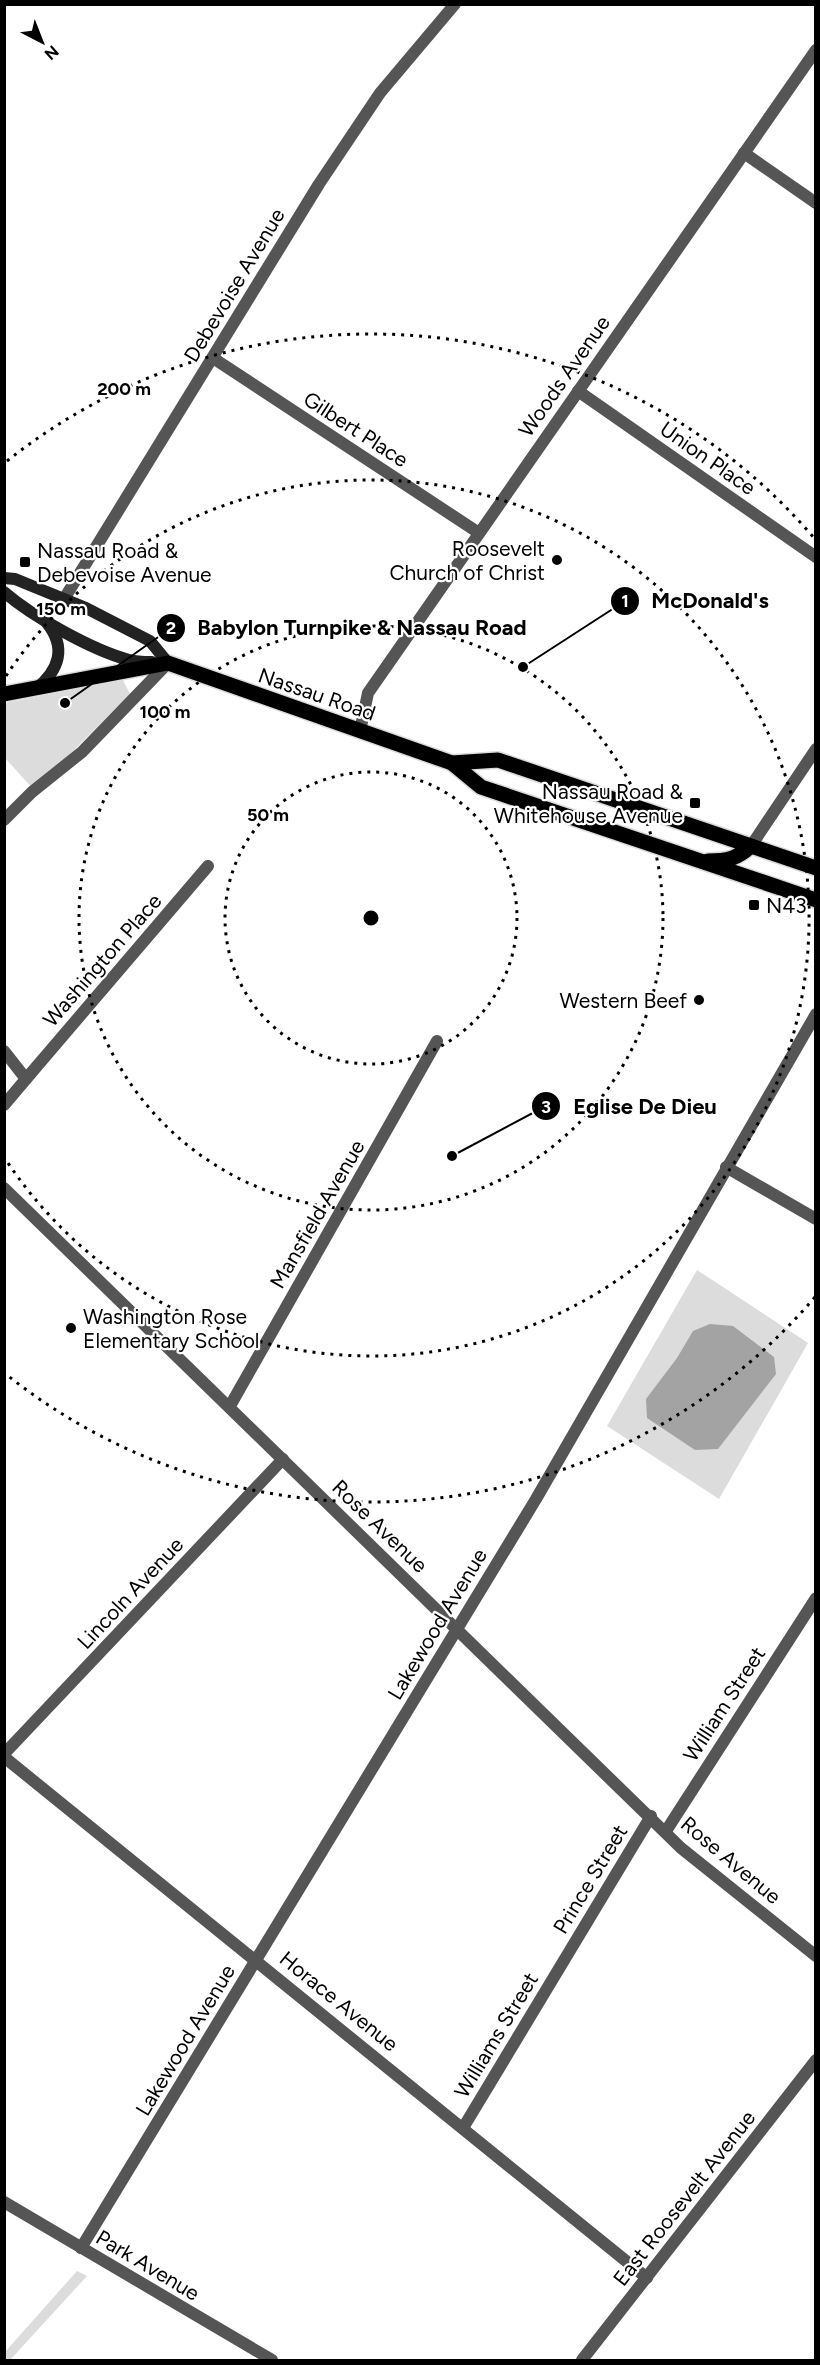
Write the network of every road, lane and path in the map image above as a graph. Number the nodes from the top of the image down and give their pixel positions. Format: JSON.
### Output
{"nodes":[{"id":1,"x":455,"y":4,"type":"edge"},
{"id":2,"x":816,"y":50,"type":"edge"},
{"id":3,"x":744,"y":153,"type":"junction"},
{"id":4,"x":816,"y":203,"type":"edge"},
{"id":5,"x":213,"y":358,"type":"junction"},
{"id":6,"x":578,"y":391,"type":"junction"},
{"id":7,"x":478,"y":533,"type":"junction"},
{"id":8,"x":816,"y":557,"type":"edge"},
{"id":9,"x":4,"y":578,"type":"edge"},
{"id":10,"x":4,"y":591,"type":"edge"},
{"id":11,"x":64,"y":599,"type":"junction"},
{"id":12,"x":44,"y":619,"type":"junction"},
{"id":13,"x":168,"y":663,"type":"junction"},
{"id":14,"x":36,"y":689,"type":"junction"},
{"id":15,"x":4,"y":694,"type":"edge"},
{"id":16,"x":360,"y":731,"type":"junction"},
{"id":17,"x":816,"y":749,"type":"edge"},
{"id":18,"x":452,"y":763,"type":"junction"},
{"id":19,"x":4,"y":820,"type":"edge"},
{"id":20,"x":751,"y":846,"type":"junction"},
{"id":21,"x":699,"y":862,"type":"junction"},
{"id":22,"x":208,"y":866,"type":"dead end"},
{"id":23,"x":816,"y":868,"type":"edge"},
{"id":24,"x":816,"y":900,"type":"edge"},
{"id":25,"x":816,"y":1014,"type":"edge"},
{"id":26,"x":437,"y":1041,"type":"dead end"},
{"id":27,"x":4,"y":1051,"type":"edge"},
{"id":28,"x":26,"y":1079,"type":"junction"},
{"id":29,"x":4,"y":1105,"type":"edge"},
{"id":30,"x":726,"y":1167,"type":"junction"},
{"id":31,"x":4,"y":1188,"type":"edge"},
{"id":32,"x":816,"y":1219,"type":"edge"},
{"id":33,"x":230,"y":1406,"type":"junction"},
{"id":34,"x":284,"y":1459,"type":"junction"},
{"id":35,"x":816,"y":1598,"type":"edge"},
{"id":36,"x":456,"y":1628,"type":"junction"},
{"id":37,"x":4,"y":1755,"type":"edge"},
{"id":38,"x":651,"y":1816,"type":"junction"},
{"id":39,"x":666,"y":1831,"type":"junction"},
{"id":40,"x":816,"y":1956,"type":"edge"},
{"id":41,"x":257,"y":1960,"type":"junction"},
{"id":42,"x":562,"y":1962,"type":"joint"},
{"id":43,"x":816,"y":2060,"type":"edge"},
{"id":44,"x":463,"y":2128,"type":"junction"},
{"id":45,"x":4,"y":2202,"type":"edge"},
{"id":46,"x":81,"y":2248,"type":"junction"},
{"id":47,"x":647,"y":2278,"type":"junction"},
{"id":48,"x":269,"y":2360,"type":"edge"},
{"id":49,"x":582,"y":2361,"type":"edge"}],
"edges":[{"from":1,"to":5,"type":"street","name":"Debevoise Avenue"},
{"from":2,"to":3,"type":"street","name":"Woods Avenue"},
{"from":3,"to":4,"type":"street"},
{"from":3,"to":6,"type":"street","name":"Woods Avenue"},
{"from":5,"to":7,"type":"street","name":"Gilbert Place"},
{"from":5,"to":11,"type":"street","name":"Debevoise Avenue"},
{"from":6,"to":7,"type":"street","name":"Woods Avenue"},
{"from":6,"to":8,"type":"street","name":"Union Place"},
{"from":7,"to":16,"type":"street","name":"Woods Avenue"},
{"from":9,"to":11,"type":"main road"},
{"from":10,"to":12,"type":"main road","name":"Nassau Road"},
{"from":11,"to":13,"type":"main road"},
{"from":12,"to":13,"type":"main road","name":"Nassau Road"},
{"from":12,"to":14,"type":"main road"},
{"from":13,"to":14,"type":"main road"},
{"from":13,"to":16,"type":"main road","name":"Nassau Road"},
{"from":13,"to":19,"type":"street"},
{"from":14,"to":15,"type":"main road"},
{"from":16,"to":18,"type":"main road","name":"Nassau Road"},
{"from":17,"to":20,"type":"street"},
{"from":18,"to":20,"type":"main road","name":"Nassau Road"},
{"from":18,"to":21,"type":"main road","name":"Nassau Road"},
{"from":20,"to":21,"type":"main road"},
{"from":20,"to":23,"type":"main road","name":"Nassau Road"},
{"from":21,"to":24,"type":"main road","name":"Nassau Road"},
{"from":22,"to":28,"type":"street","name":"Washington Place"},
{"from":25,"to":30,"type":"street","name":"Lakewood Avenue"},
{"from":26,"to":33,"type":"street","name":"Mansfield Avenue"},
{"from":27,"to":28,"type":"street"},
{"from":28,"to":29,"type":"street","name":"Washington Place"},
{"from":30,"to":32,"type":"street"},
{"from":30,"to":36,"type":"street","name":"Lakewood Avenue"},
{"from":31,"to":33,"type":"street","name":"Rose Avenue"},
{"from":33,"to":34,"type":"street","name":"Rose Avenue"},
{"from":34,"to":36,"type":"street","name":"Rose Avenue"},
{"from":34,"to":37,"type":"street","name":"Lincoln Avenue"},
{"from":35,"to":39,"type":"street","name":"William Street"},
{"from":36,"to":38,"type":"street","name":"Rose Avenue"},
{"from":36,"to":41,"type":"street","name":"Lakewood Avenue"},
{"from":37,"to":41,"type":"street","name":"Horace Avenue"},
{"from":38,"to":39,"type":"street","name":"Rose Avenue"},
{"from":38,"to":42,"type":"street","name":"Prince Street"},
{"from":39,"to":40,"type":"street","name":"Rose Avenue"},
{"from":41,"to":44,"type":"street","name":"Horace Avenue"},
{"from":41,"to":46,"type":"street","name":"Lakewood Avenue"},
{"from":42,"to":44,"type":"street","name":"Williams Street"},
{"from":43,"to":47,"type":"street","name":"East Roosevelt Avenue"},
{"from":44,"to":47,"type":"street","name":"Horace Avenue"},
{"from":45,"to":46,"type":"street","name":"Park Avenue"},
{"from":46,"to":48,"type":"street","name":"Park Avenue"},
{"from":47,"to":49,"type":"street","name":"East Roosevelt Avenue"}]}
